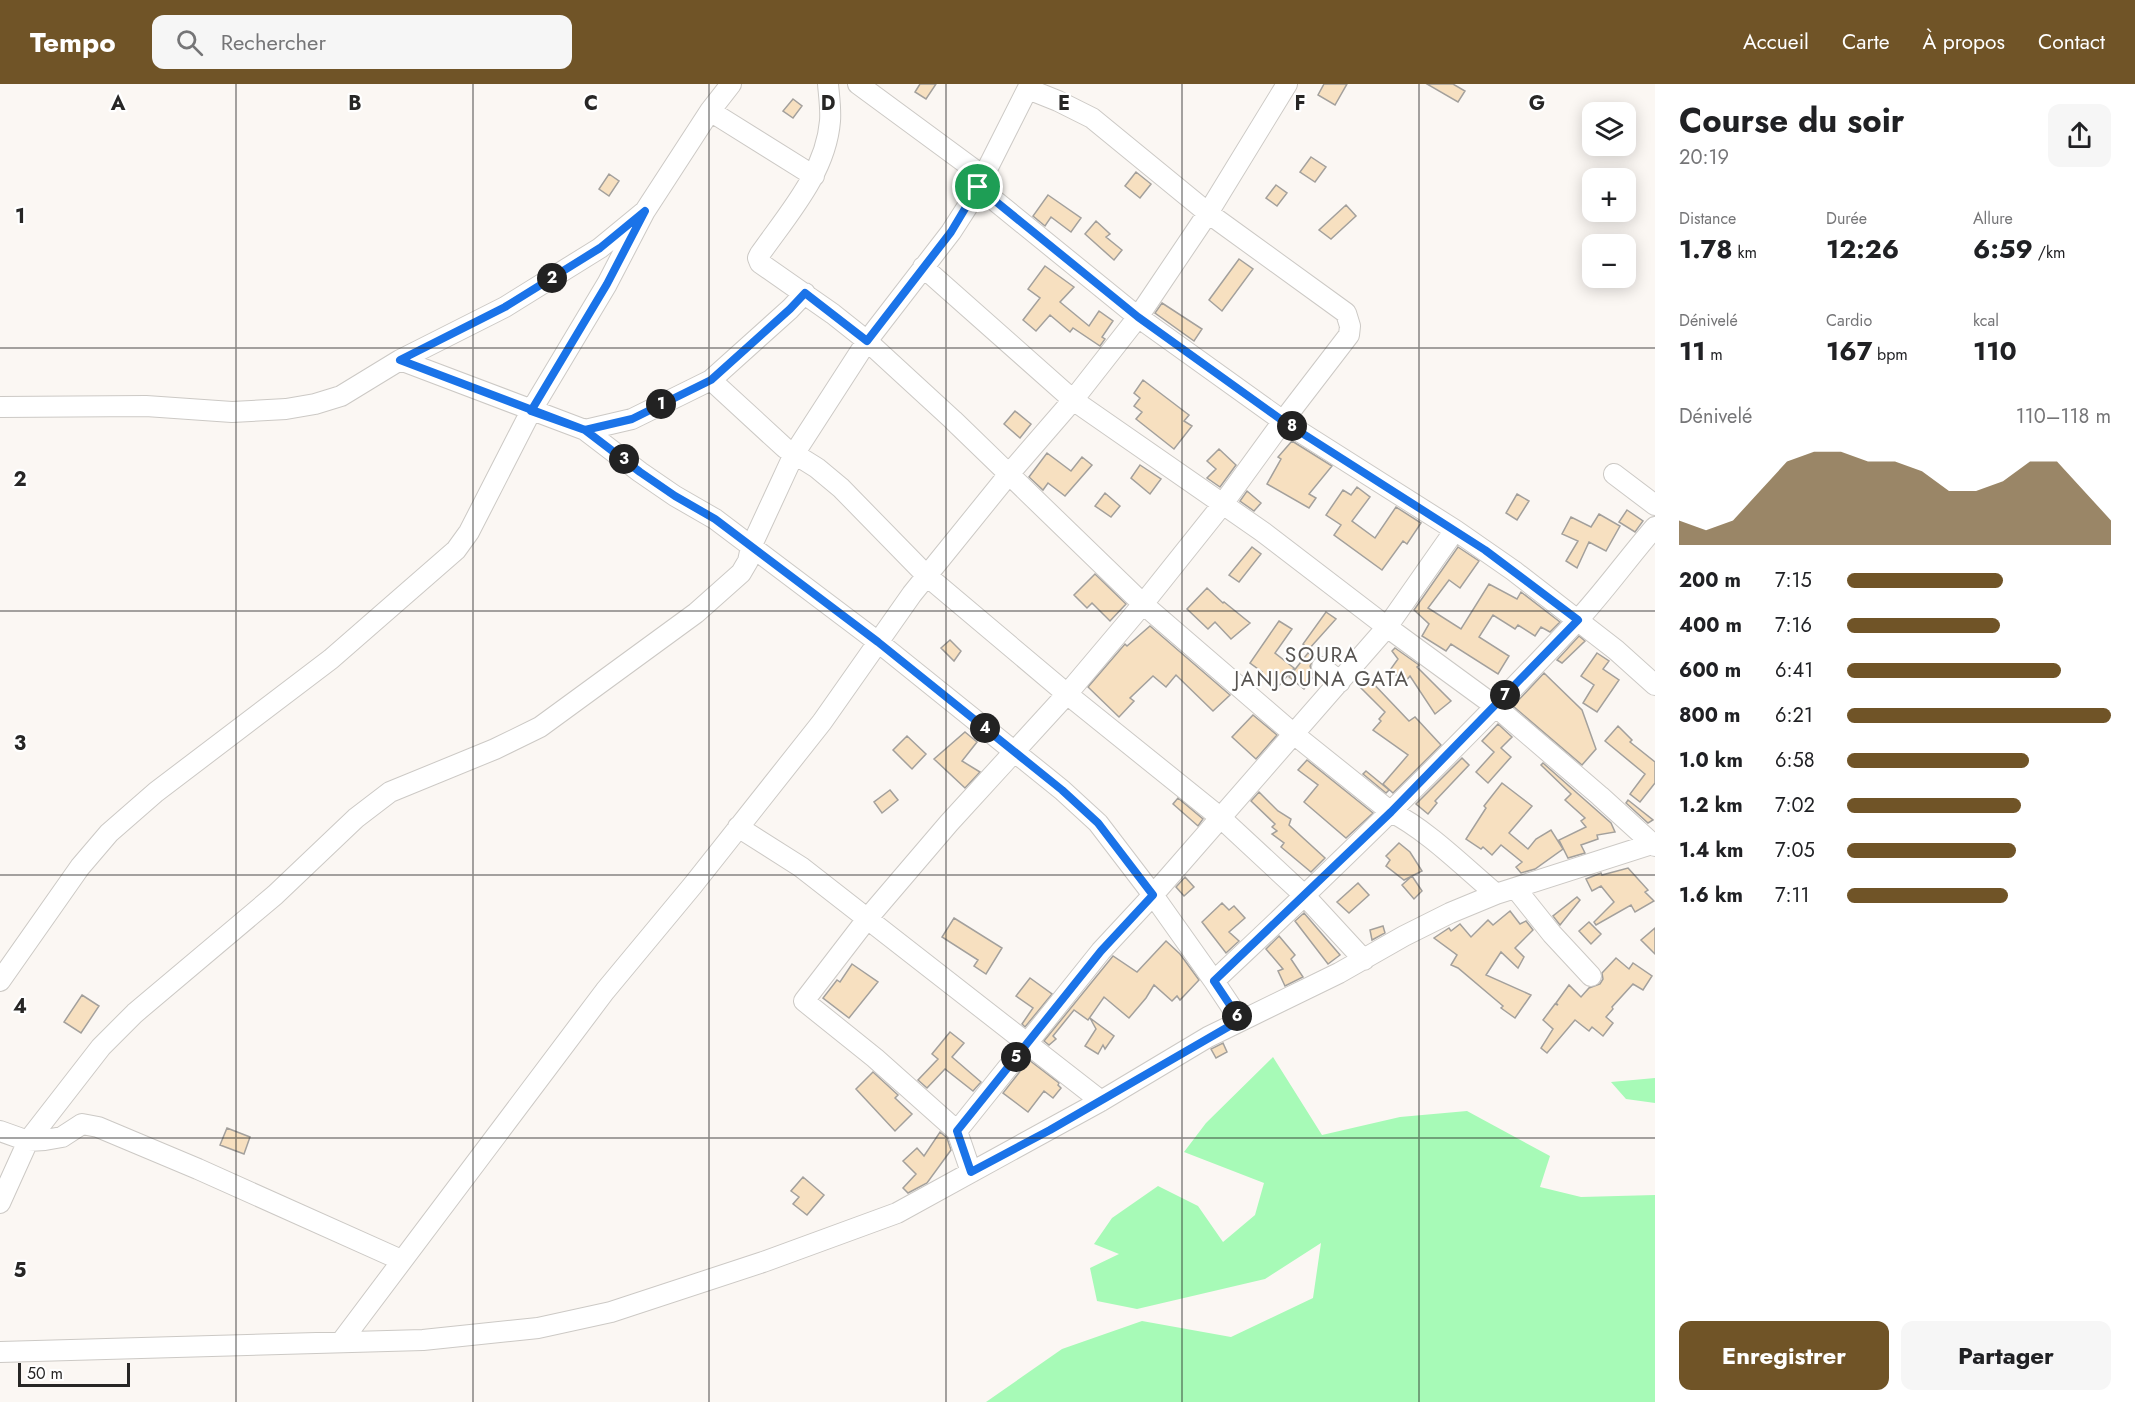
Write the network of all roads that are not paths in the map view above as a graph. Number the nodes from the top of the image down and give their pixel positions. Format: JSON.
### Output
{"nodes":[{"id":1,"x":731,"y":84,"type":"edge"},
{"id":2,"x":828,"y":84,"type":"edge"},
{"id":3,"x":858,"y":84,"type":"edge"},
{"id":4,"x":1287,"y":84,"type":"edge"},
{"id":5,"x":1029,"y":86,"type":"edge"},
{"id":6,"x":710,"y":111,"type":"junction"},
{"id":7,"x":814,"y":176,"type":"junction"},
{"id":8,"x":980,"y":182,"type":"junction"},
{"id":9,"x":645,"y":211,"type":"junction"},
{"id":10,"x":1208,"y":213,"type":"junction"},
{"id":11,"x":923,"y":267,"type":"junction"},
{"id":12,"x":805,"y":293,"type":"junction"},
{"id":13,"x":1138,"y":317,"type":"junction"},
{"id":14,"x":867,"y":341,"type":"junction"},
{"id":15,"x":400,"y":360,"type":"junction"},
{"id":16,"x":711,"y":380,"type":"junction"},
{"id":17,"x":1073,"y":400,"type":"junction"},
{"id":18,"x":0,"y":407,"type":"edge"},
{"id":19,"x":531,"y":411,"type":"junction"},
{"id":20,"x":1283,"y":421,"type":"junction"},
{"id":21,"x":585,"y":430,"type":"junction"},
{"id":22,"x":794,"y":454,"type":"junction"},
{"id":23,"x":1009,"y":474,"type":"junction"},
{"id":24,"x":1614,"y":474,"type":"dead end"},
{"id":25,"x":1222,"y":505,"type":"junction"},
{"id":26,"x":1655,"y":505,"type":"edge"},
{"id":27,"x":1655,"y":527,"type":"edge"},
{"id":28,"x":1455,"y":530,"type":"junction"},
{"id":29,"x":751,"y":547,"type":"junction"},
{"id":30,"x":927,"y":576,"type":"junction"},
{"id":31,"x":1143,"y":604,"type":"junction"},
{"id":32,"x":1578,"y":620,"type":"junction"},
{"id":33,"x":1387,"y":627,"type":"junction"},
{"id":34,"x":878,"y":642,"type":"junction"},
{"id":35,"x":1322,"y":667,"type":"dead end"},
{"id":36,"x":1340,"y":682,"type":"junction"},
{"id":37,"x":1655,"y":685,"type":"edge"},
{"id":38,"x":1067,"y":694,"type":"junction"},
{"id":39,"x":1495,"y":706,"type":"junction"},
{"id":40,"x":1295,"y":735,"type":"junction"},
{"id":41,"x":1014,"y":752,"type":"junction"},
{"id":42,"x":1391,"y":812,"type":"junction"},
{"id":43,"x":1221,"y":818,"type":"junction"},
{"id":44,"x":738,"y":827,"type":"junction"},
{"id":45,"x":1654,"y":844,"type":"edge"},
{"id":46,"x":1516,"y":888,"type":"junction"},
{"id":47,"x":1496,"y":894,"type":"junction"},
{"id":48,"x":1153,"y":895,"type":"junction"},
{"id":49,"x":1305,"y":896,"type":"junction"},
{"id":50,"x":867,"y":919,"type":"junction"},
{"id":51,"x":1364,"y":960,"type":"junction"},
{"id":52,"x":1591,"y":976,"type":"dead end"},
{"id":53,"x":0,"y":981,"type":"edge"},
{"id":54,"x":1214,"y":981,"type":"junction"},
{"id":55,"x":1240,"y":1020,"type":"junction"},
{"id":56,"x":1026,"y":1044,"type":"junction"},
{"id":57,"x":1101,"y":1101,"type":"junction"},
{"id":58,"x":0,"y":1131,"type":"edge"},
{"id":59,"x":957,"y":1131,"type":"junction"},
{"id":60,"x":28,"y":1141,"type":"junction"},
{"id":61,"x":971,"y":1172,"type":"junction"},
{"id":62,"x":0,"y":1203,"type":"edge"},
{"id":63,"x":400,"y":1260,"type":"junction"},
{"id":64,"x":340,"y":1342,"type":"junction"},
{"id":65,"x":0,"y":1352,"type":"edge"}],
"edges":[{"from":1,"to":6,"type":"street"},
{"from":2,"to":7,"type":"street"},
{"from":3,"to":8,"type":"street"},
{"from":4,"to":10,"type":"street"},
{"from":5,"to":8,"type":"street"},
{"from":5,"to":10,"type":"street"},
{"from":6,"to":7,"type":"street"},
{"from":6,"to":9,"type":"street"},
{"from":7,"to":12,"type":"street"},
{"from":8,"to":11,"type":"street"},
{"from":8,"to":13,"type":"street"},
{"from":9,"to":15,"type":"street"},
{"from":9,"to":19,"type":"street"},
{"from":10,"to":13,"type":"street"},
{"from":10,"to":20,"type":"street"},
{"from":11,"to":14,"type":"street"},
{"from":11,"to":17,"type":"street"},
{"from":12,"to":14,"type":"street"},
{"from":12,"to":16,"type":"street"},
{"from":13,"to":17,"type":"street"},
{"from":13,"to":20,"type":"street"},
{"from":14,"to":22,"type":"street"},
{"from":14,"to":23,"type":"street"},
{"from":15,"to":18,"type":"street"},
{"from":15,"to":19,"type":"street"},
{"from":16,"to":21,"type":"street"},
{"from":16,"to":22,"type":"street"},
{"from":17,"to":23,"type":"street"},
{"from":17,"to":25,"type":"street"},
{"from":19,"to":21,"type":"street"},
{"from":19,"to":53,"type":"street"},
{"from":20,"to":25,"type":"street"},
{"from":20,"to":28,"type":"street"},
{"from":21,"to":29,"type":"street"},
{"from":22,"to":29,"type":"street"},
{"from":22,"to":30,"type":"street"},
{"from":23,"to":30,"type":"street"},
{"from":23,"to":31,"type":"street"},
{"from":24,"to":26,"type":"street"},
{"from":25,"to":31,"type":"street"},
{"from":25,"to":33,"type":"street"},
{"from":27,"to":32,"type":"street"},
{"from":28,"to":32,"type":"street"},
{"from":28,"to":33,"type":"street"},
{"from":29,"to":34,"type":"street"},
{"from":29,"to":60,"type":"street"},
{"from":30,"to":34,"type":"street"},
{"from":30,"to":38,"type":"street"},
{"from":31,"to":38,"type":"street"},
{"from":31,"to":40,"type":"street"},
{"from":32,"to":37,"type":"street"},
{"from":32,"to":39,"type":"street"},
{"from":33,"to":36,"type":"street"},
{"from":33,"to":39,"type":"street"},
{"from":34,"to":41,"type":"street"},
{"from":34,"to":44,"type":"street"},
{"from":35,"to":36,"type":"street"},
{"from":36,"to":40,"type":"street"},
{"from":38,"to":41,"type":"street"},
{"from":38,"to":43,"type":"street"},
{"from":39,"to":42,"type":"street"},
{"from":39,"to":45,"type":"street"},
{"from":40,"to":42,"type":"street"},
{"from":40,"to":43,"type":"street"},
{"from":41,"to":48,"type":"street"},
{"from":41,"to":50,"type":"street"},
{"from":42,"to":47,"type":"street"},
{"from":42,"to":49,"type":"street"},
{"from":43,"to":48,"type":"street"},
{"from":43,"to":49,"type":"street"},
{"from":44,"to":50,"type":"street"},
{"from":44,"to":63,"type":"street"},
{"from":45,"to":46,"type":"street"},
{"from":46,"to":47,"type":"street"},
{"from":46,"to":52,"type":"street"},
{"from":47,"to":51,"type":"street"},
{"from":48,"to":54,"type":"street"},
{"from":48,"to":56,"type":"street"},
{"from":49,"to":51,"type":"street"},
{"from":49,"to":54,"type":"street"},
{"from":50,"to":56,"type":"street"},
{"from":50,"to":59,"type":"street"},
{"from":51,"to":55,"type":"street"},
{"from":54,"to":55,"type":"street"},
{"from":55,"to":57,"type":"street"},
{"from":56,"to":57,"type":"street"},
{"from":56,"to":59,"type":"street"},
{"from":57,"to":61,"type":"street"},
{"from":58,"to":60,"type":"street"},
{"from":59,"to":61,"type":"street"},
{"from":60,"to":62,"type":"street"},
{"from":60,"to":63,"type":"street"},
{"from":61,"to":64,"type":"street"},
{"from":63,"to":64,"type":"street"},
{"from":64,"to":65,"type":"street"}]}
